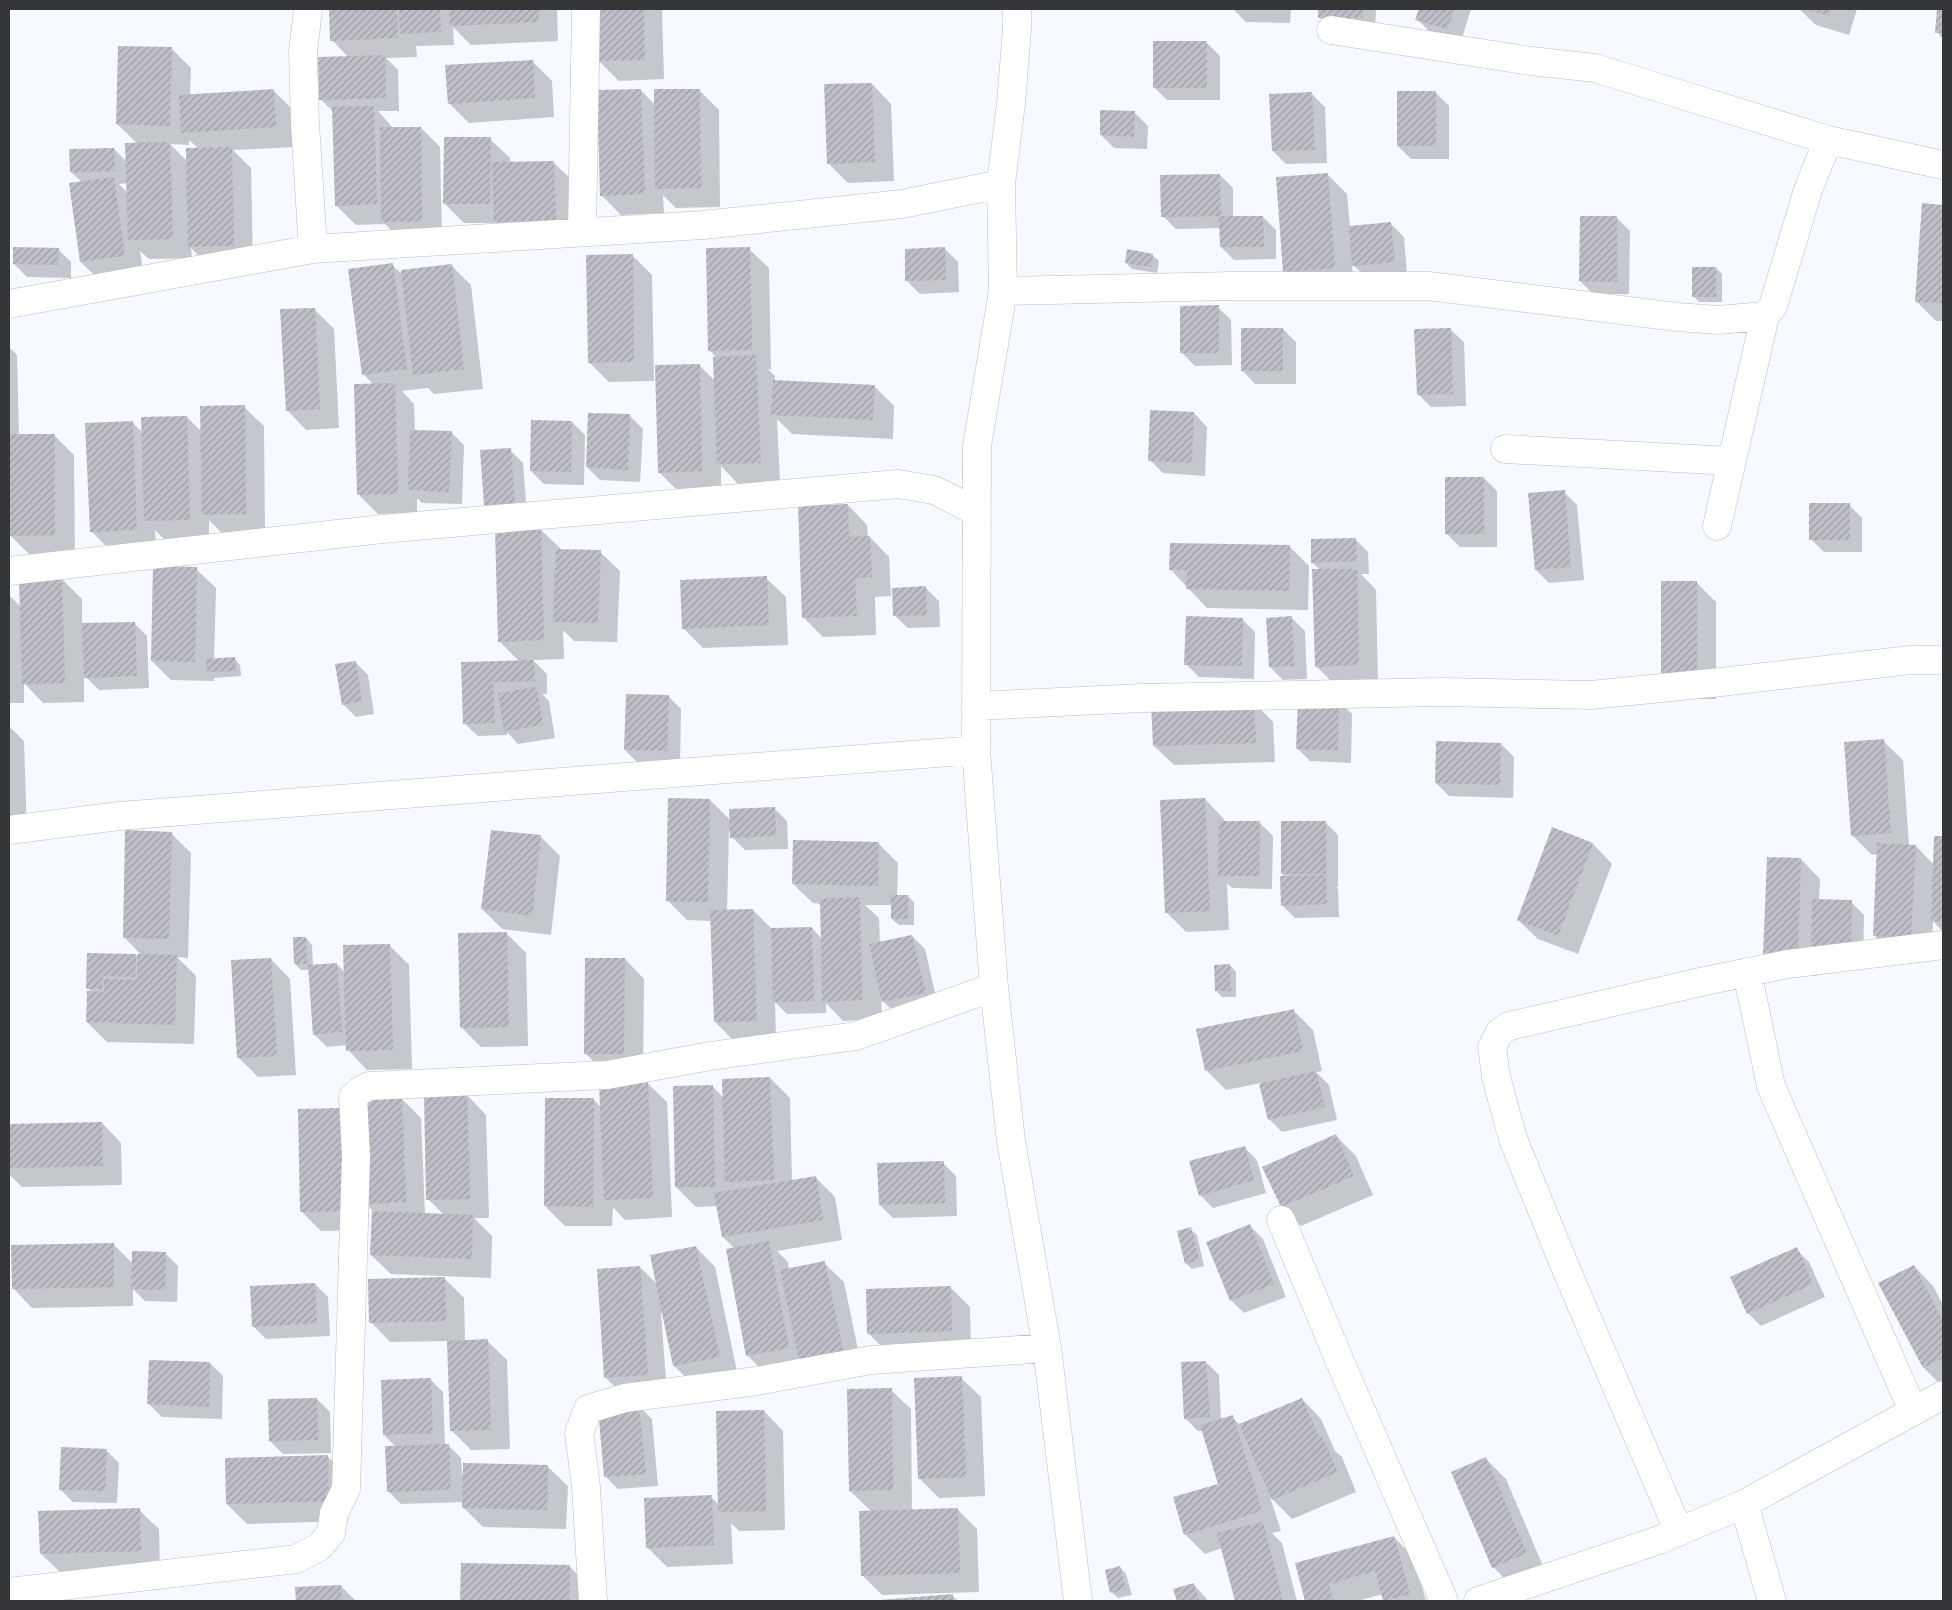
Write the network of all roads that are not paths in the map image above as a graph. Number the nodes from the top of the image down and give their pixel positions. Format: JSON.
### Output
{"nodes":[{"id":1,"x":308,"y":9,"type":"edge"},
{"id":2,"x":586,"y":9,"type":"edge"},
{"id":3,"x":1016,"y":9,"type":"edge"},
{"id":4,"x":1331,"y":30,"type":"dead end"},
{"id":5,"x":1828,"y":140,"type":"junction"},
{"id":6,"x":1943,"y":165,"type":"edge"},
{"id":7,"x":1001,"y":184,"type":"junction"},
{"id":8,"x":582,"y":232,"type":"junction"},
{"id":9,"x":313,"y":249,"type":"junction"},
{"id":10,"x":1003,"y":291,"type":"junction"},
{"id":11,"x":9,"y":304,"type":"edge"},
{"id":12,"x":1765,"y":316,"type":"junction"},
{"id":13,"x":1505,"y":449,"type":"dead end"},
{"id":14,"x":1732,"y":461,"type":"junction"},
{"id":15,"x":977,"y":512,"type":"junction"},
{"id":16,"x":1717,"y":526,"type":"dead end"},
{"id":17,"x":9,"y":570,"type":"edge"},
{"id":18,"x":1943,"y":660,"type":"edge"},
{"id":19,"x":976,"y":706,"type":"junction"},
{"id":20,"x":976,"y":750,"type":"junction"},
{"id":21,"x":9,"y":830,"type":"edge"},
{"id":22,"x":1943,"y":945,"type":"edge"},
{"id":23,"x":1747,"y":972,"type":"junction"},
{"id":24,"x":994,"y":987,"type":"junction"},
{"id":25,"x":1281,"y":1220,"type":"dead end"},
{"id":26,"x":1047,"y":1348,"type":"junction"},
{"id":27,"x":1943,"y":1395,"type":"edge"},
{"id":28,"x":1913,"y":1412,"type":"junction"},
{"id":29,"x":1744,"y":1504,"type":"junction"},
{"id":30,"x":1679,"y":1532,"type":"junction"},
{"id":31,"x":9,"y":1592,"type":"edge"},
{"id":32,"x":593,"y":1601,"type":"edge"},
{"id":33,"x":1078,"y":1601,"type":"edge"},
{"id":34,"x":1444,"y":1601,"type":"edge"},
{"id":35,"x":1478,"y":1601,"type":"edge"},
{"id":36,"x":1772,"y":1601,"type":"edge"}],
"edges":[{"from":1,"to":9,"type":"street"},
{"from":2,"to":8,"type":"street"},
{"from":3,"to":7,"type":"street"},
{"from":4,"to":5,"type":"street"},
{"from":5,"to":6,"type":"street"},
{"from":5,"to":12,"type":"street"},
{"from":7,"to":8,"type":"street"},
{"from":7,"to":10,"type":"street"},
{"from":8,"to":9,"type":"street"},
{"from":9,"to":11,"type":"street"},
{"from":10,"to":12,"type":"street"},
{"from":10,"to":15,"type":"street"},
{"from":12,"to":14,"type":"street"},
{"from":13,"to":14,"type":"street"},
{"from":14,"to":16,"type":"street"},
{"from":15,"to":17,"type":"street"},
{"from":15,"to":19,"type":"street"},
{"from":18,"to":19,"type":"street"},
{"from":19,"to":20,"type":"street"},
{"from":20,"to":21,"type":"street"},
{"from":20,"to":24,"type":"street"},
{"from":22,"to":23,"type":"street"},
{"from":23,"to":28,"type":"street"},
{"from":23,"to":30,"type":"street"},
{"from":24,"to":26,"type":"street"},
{"from":24,"to":31,"type":"street"},
{"from":25,"to":34,"type":"street"},
{"from":26,"to":32,"type":"street"},
{"from":26,"to":33,"type":"street"},
{"from":27,"to":28,"type":"street"},
{"from":28,"to":29,"type":"street"},
{"from":29,"to":30,"type":"street"},
{"from":29,"to":36,"type":"street"},
{"from":30,"to":35,"type":"street"}]}
